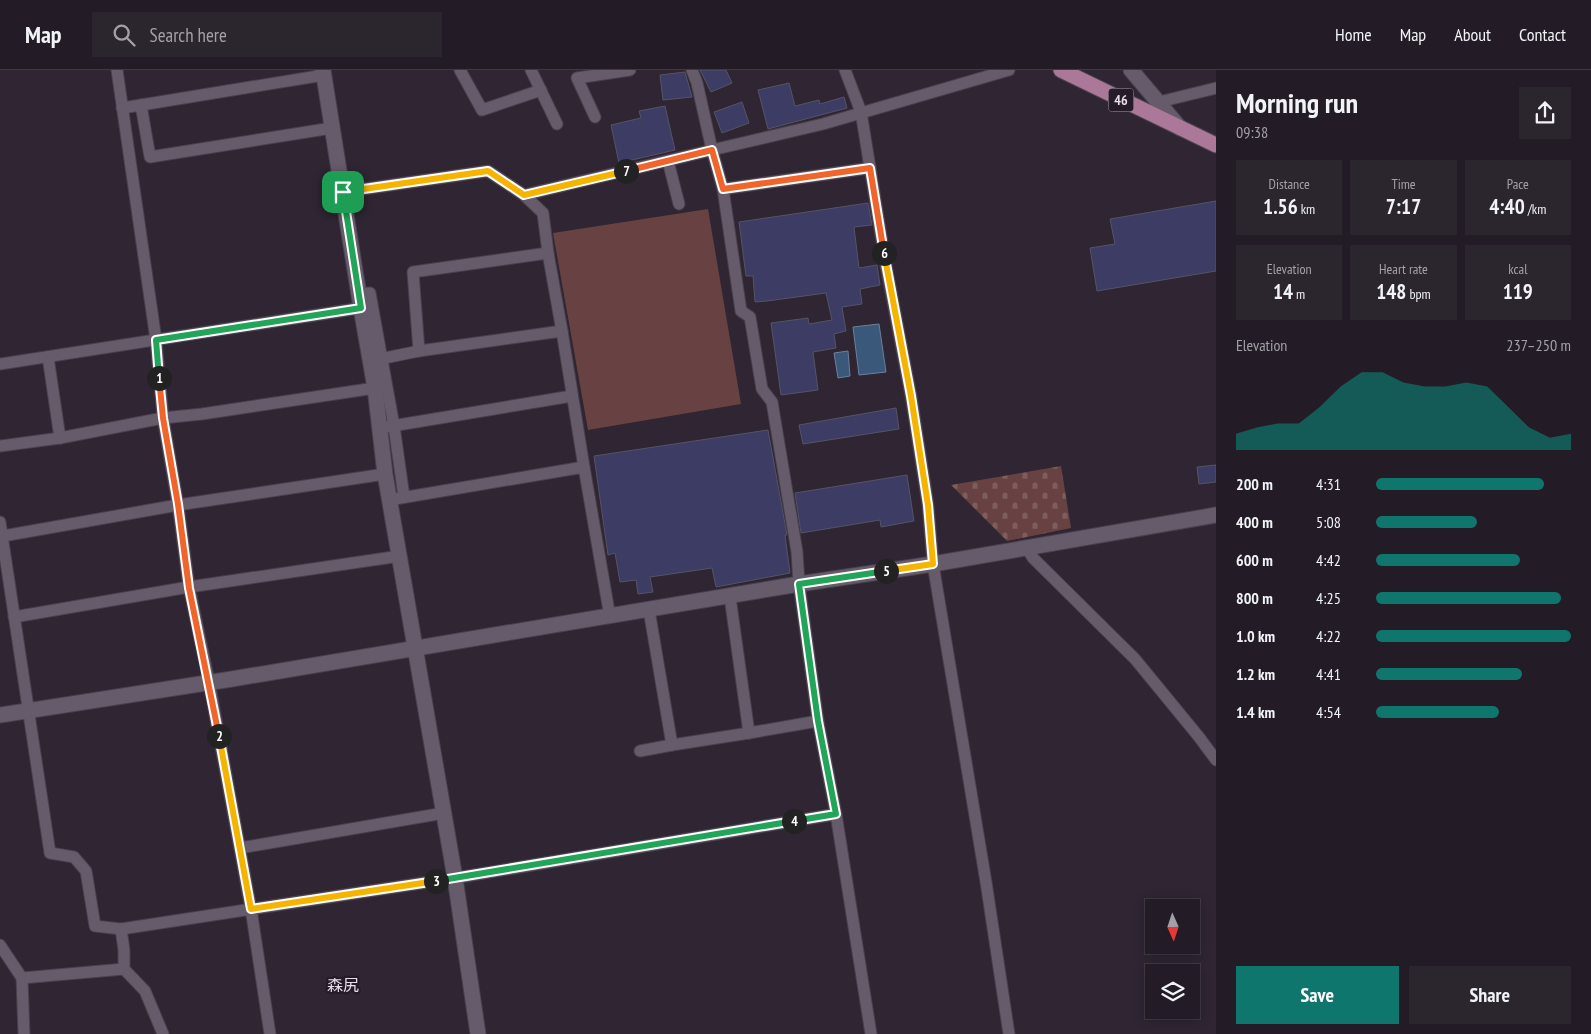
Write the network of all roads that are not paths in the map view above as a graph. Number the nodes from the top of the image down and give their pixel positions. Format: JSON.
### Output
{"nodes":[{"id":1,"x":117,"y":70,"type":"edge"},
{"id":2,"x":460,"y":70,"type":"edge"},
{"id":3,"x":531,"y":70,"type":"edge"},
{"id":4,"x":630,"y":70,"type":"edge"},
{"id":5,"x":692,"y":70,"type":"edge"},
{"id":6,"x":845,"y":70,"type":"edge"},
{"id":7,"x":1009,"y":70,"type":"edge"},
{"id":8,"x":1061,"y":70,"type":"edge"},
{"id":9,"x":1131,"y":70,"type":"edge"},
{"id":10,"x":324,"y":72,"type":"edge"},
{"id":11,"x":575,"y":74,"type":"edge"},
{"id":12,"x":1216,"y":88,"type":"edge"},
{"id":13,"x":541,"y":90,"type":"junction"},
{"id":14,"x":1159,"y":102,"type":"junction"},
{"id":15,"x":141,"y":105,"type":"junction"},
{"id":16,"x":122,"y":108,"type":"junction"},
{"id":17,"x":861,"y":112,"type":"junction"},
{"id":18,"x":595,"y":117,"type":"dead end"},
{"id":19,"x":557,"y":124,"type":"dead end"},
{"id":20,"x":332,"y":128,"type":"junction"},
{"id":21,"x":1182,"y":129,"type":"junction"},
{"id":22,"x":1216,"y":145,"type":"edge"},
{"id":23,"x":712,"y":150,"type":"junction"},
{"id":24,"x":668,"y":161,"type":"junction"},
{"id":25,"x":870,"y":168,"type":"junction"},
{"id":26,"x":723,"y":189,"type":"junction"},
{"id":27,"x":343,"y":192,"type":"junction"},
{"id":28,"x":524,"y":195,"type":"junction"},
{"id":29,"x":680,"y":204,"type":"dead end"},
{"id":30,"x":548,"y":252,"type":"junction"},
{"id":31,"x":360,"y":301,"type":"junction"},
{"id":32,"x":562,"y":331,"type":"junction"},
{"id":33,"x":156,"y":340,"type":"junction"},
{"id":34,"x":419,"y":351,"type":"junction"},
{"id":35,"x":48,"y":357,"type":"junction"},
{"id":36,"x":376,"y":360,"type":"junction"},
{"id":37,"x":0,"y":364,"type":"edge"},
{"id":38,"x":376,"y":388,"type":"junction"},
{"id":39,"x":572,"y":396,"type":"junction"},
{"id":40,"x":163,"y":418,"type":"junction"},
{"id":41,"x":387,"y":427,"type":"junction"},
{"id":42,"x":60,"y":438,"type":"junction"},
{"id":43,"x":0,"y":446,"type":"edge"},
{"id":44,"x":584,"y":467,"type":"junction"},
{"id":45,"x":385,"y":474,"type":"junction"},
{"id":46,"x":396,"y":499,"type":"junction"},
{"id":47,"x":178,"y":504,"type":"junction"},
{"id":48,"x":1216,"y":515,"type":"edge"},
{"id":49,"x":0,"y":522,"type":"edge"},
{"id":50,"x":2,"y":536,"type":"junction"},
{"id":51,"x":1026,"y":547,"type":"junction"},
{"id":52,"x":400,"y":556,"type":"junction"},
{"id":53,"x":933,"y":564,"type":"junction"},
{"id":54,"x":799,"y":584,"type":"junction"},
{"id":55,"x":189,"y":588,"type":"junction"},
{"id":56,"x":730,"y":597,"type":"junction"},
{"id":57,"x":649,"y":610,"type":"junction"},
{"id":58,"x":14,"y":617,"type":"junction"},
{"id":59,"x":610,"y":617,"type":"junction"},
{"id":60,"x":415,"y":648,"type":"junction"},
{"id":61,"x":209,"y":682,"type":"junction"},
{"id":62,"x":28,"y":710,"type":"junction"},
{"id":63,"x":0,"y":715,"type":"edge"},
{"id":64,"x":818,"y":721,"type":"junction"},
{"id":65,"x":749,"y":733,"type":"junction"},
{"id":66,"x":672,"y":745,"type":"junction"},
{"id":67,"x":640,"y":751,"type":"dead end"},
{"id":68,"x":1216,"y":760,"type":"edge"},
{"id":69,"x":444,"y":813,"type":"junction"},
{"id":70,"x":836,"y":814,"type":"junction"},
{"id":71,"x":240,"y":848,"type":"junction"},
{"id":72,"x":455,"y":878,"type":"junction"},
{"id":73,"x":251,"y":909,"type":"junction"},
{"id":74,"x":121,"y":929,"type":"junction"},
{"id":75,"x":0,"y":945,"type":"edge"},
{"id":76,"x":124,"y":969,"type":"junction"},
{"id":77,"x":22,"y":978,"type":"junction"},
{"id":78,"x":24,"y":1034,"type":"edge"},
{"id":79,"x":163,"y":1034,"type":"edge"},
{"id":80,"x":270,"y":1034,"type":"edge"},
{"id":81,"x":478,"y":1034,"type":"edge"},
{"id":82,"x":871,"y":1034,"type":"edge"},
{"id":83,"x":1009,"y":1034,"type":"edge"}],
"edges":[{"from":1,"to":16,"type":"street"},
{"from":2,"to":13,"type":"street"},
{"from":3,"to":13,"type":"street"},
{"from":4,"to":11,"type":"street"},
{"from":5,"to":23,"type":"street"},
{"from":6,"to":17,"type":"street"},
{"from":7,"to":17,"type":"street"},
{"from":8,"to":21,"type":"main road","number":"46"},
{"from":9,"to":14,"type":"street"},
{"from":10,"to":15,"type":"street"},
{"from":10,"to":20,"type":"street"},
{"from":11,"to":18,"type":"street"},
{"from":12,"to":14,"type":"street"},
{"from":13,"to":19,"type":"street"},
{"from":14,"to":21,"type":"street"},
{"from":15,"to":16,"type":"street"},
{"from":15,"to":20,"type":"street"},
{"from":16,"to":33,"type":"street"},
{"from":17,"to":23,"type":"street"},
{"from":17,"to":25,"type":"street"},
{"from":20,"to":27,"type":"street"},
{"from":21,"to":22,"type":"main road","number":"46"},
{"from":23,"to":24,"type":"street"},
{"from":23,"to":26,"type":"street"},
{"from":24,"to":28,"type":"street"},
{"from":24,"to":29,"type":"street"},
{"from":25,"to":26,"type":"street"},
{"from":25,"to":53,"type":"street"},
{"from":26,"to":54,"type":"street"},
{"from":27,"to":28,"type":"street"},
{"from":27,"to":31,"type":"street"},
{"from":28,"to":30,"type":"street"},
{"from":30,"to":32,"type":"street"},
{"from":30,"to":34,"type":"street"},
{"from":31,"to":33,"type":"street"},
{"from":31,"to":36,"type":"street"},
{"from":32,"to":34,"type":"street"},
{"from":32,"to":39,"type":"street"},
{"from":33,"to":35,"type":"street"},
{"from":33,"to":40,"type":"street"},
{"from":34,"to":36,"type":"street"},
{"from":35,"to":37,"type":"street"},
{"from":35,"to":42,"type":"street"},
{"from":36,"to":38,"type":"street"},
{"from":36,"to":41,"type":"street"},
{"from":38,"to":40,"type":"street"},
{"from":38,"to":41,"type":"street"},
{"from":39,"to":41,"type":"street"},
{"from":39,"to":44,"type":"street"},
{"from":40,"to":42,"type":"street"},
{"from":40,"to":47,"type":"street"},
{"from":41,"to":45,"type":"street"},
{"from":41,"to":46,"type":"street"},
{"from":42,"to":43,"type":"street"},
{"from":44,"to":46,"type":"street"},
{"from":44,"to":59,"type":"street"},
{"from":45,"to":46,"type":"street"},
{"from":45,"to":47,"type":"street"},
{"from":46,"to":52,"type":"street"},
{"from":47,"to":50,"type":"street"},
{"from":47,"to":55,"type":"street"},
{"from":48,"to":51,"type":"street"},
{"from":49,"to":50,"type":"street"},
{"from":50,"to":58,"type":"street"},
{"from":51,"to":53,"type":"street"},
{"from":51,"to":68,"type":"street"},
{"from":52,"to":55,"type":"street"},
{"from":52,"to":60,"type":"street"},
{"from":53,"to":54,"type":"street"},
{"from":53,"to":83,"type":"street"},
{"from":54,"to":56,"type":"street"},
{"from":54,"to":64,"type":"street"},
{"from":55,"to":58,"type":"street"},
{"from":55,"to":61,"type":"street"},
{"from":56,"to":57,"type":"street"},
{"from":56,"to":65,"type":"street"},
{"from":57,"to":59,"type":"street"},
{"from":57,"to":66,"type":"street"},
{"from":58,"to":62,"type":"street"},
{"from":59,"to":60,"type":"street"},
{"from":60,"to":61,"type":"street"},
{"from":60,"to":69,"type":"street"},
{"from":61,"to":62,"type":"street"},
{"from":61,"to":71,"type":"street"},
{"from":62,"to":63,"type":"street"},
{"from":62,"to":74,"type":"street"},
{"from":64,"to":65,"type":"street"},
{"from":64,"to":70,"type":"street"},
{"from":65,"to":66,"type":"street"},
{"from":66,"to":67,"type":"street"},
{"from":69,"to":71,"type":"street"},
{"from":69,"to":72,"type":"street"},
{"from":70,"to":72,"type":"street"},
{"from":70,"to":82,"type":"street"},
{"from":71,"to":73,"type":"street"},
{"from":72,"to":73,"type":"street"},
{"from":72,"to":81,"type":"street"},
{"from":73,"to":74,"type":"street"},
{"from":73,"to":80,"type":"street"},
{"from":74,"to":76,"type":"street"},
{"from":75,"to":77,"type":"street"},
{"from":76,"to":77,"type":"street"},
{"from":76,"to":79,"type":"street"},
{"from":77,"to":78,"type":"street"}]}
